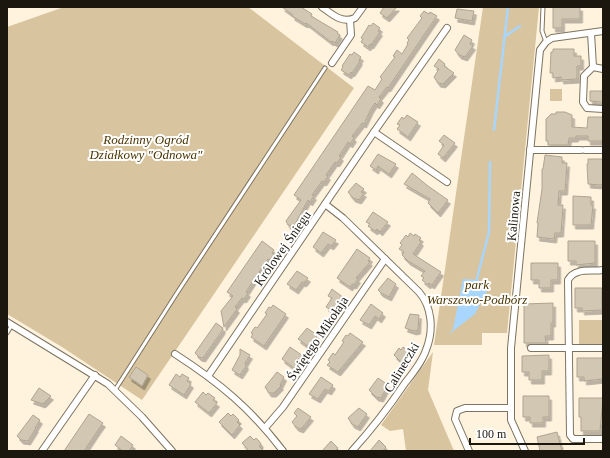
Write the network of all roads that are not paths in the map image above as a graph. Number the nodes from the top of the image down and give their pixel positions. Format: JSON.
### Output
{"nodes":[{"id":1,"x":322,"y":7,"type":"edge"},
{"id":2,"x":363,"y":7,"type":"edge"},
{"id":3,"x":544,"y":7,"type":"edge"},
{"id":4,"x":350,"y":20,"type":"junction"},
{"id":5,"x":447,"y":28,"type":"dead end"},
{"id":6,"x":603,"y":31,"type":"edge"},
{"id":7,"x":591,"y":33,"type":"junction"},
{"id":8,"x":546,"y":42,"type":"junction"},
{"id":9,"x":332,"y":63,"type":"dead end"},
{"id":10,"x":593,"y":67,"type":"junction"},
{"id":11,"x":325,"y":68,"type":"dead end"},
{"id":12,"x":603,"y":69,"type":"edge"},
{"id":13,"x":603,"y":109,"type":"edge"},
{"id":14,"x":374,"y":132,"type":"junction"},
{"id":15,"x":530,"y":150,"type":"junction"},
{"id":16,"x":603,"y":150,"type":"edge"},
{"id":17,"x":447,"y":182,"type":"dead end"},
{"id":18,"x":325,"y":204,"type":"junction"},
{"id":19,"x":385,"y":259,"type":"junction"},
{"id":20,"x":603,"y":270,"type":"edge"},
{"id":21,"x":10,"y":324,"type":"edge"},
{"id":22,"x":7,"y":332,"type":"edge"},
{"id":23,"x":531,"y":348,"type":"dead end"},
{"id":24,"x":603,"y":348,"type":"edge"},
{"id":25,"x":570,"y":349,"type":"junction"},
{"id":26,"x":175,"y":354,"type":"dead end"},
{"id":27,"x":95,"y":375,"type":"junction"},
{"id":28,"x":208,"y":376,"type":"junction"},
{"id":29,"x":115,"y":391,"type":"junction"},
{"id":30,"x":511,"y":408,"type":"junction"},
{"id":31,"x":265,"y":428,"type":"junction"},
{"id":32,"x":603,"y":439,"type":"edge"},
{"id":33,"x":42,"y":451,"type":"edge"},
{"id":34,"x":172,"y":451,"type":"edge"},
{"id":35,"x":283,"y":451,"type":"edge"},
{"id":36,"x":352,"y":451,"type":"edge"},
{"id":37,"x":469,"y":451,"type":"edge"},
{"id":38,"x":525,"y":451,"type":"edge"}],
"edges":[{"from":1,"to":4,"type":"street"},
{"from":2,"to":4,"type":"street"},
{"from":3,"to":8,"type":"lane"},
{"from":4,"to":9,"type":"street"},
{"from":5,"to":14,"type":"street","name":"Królowej Śniegu"},
{"from":6,"to":7,"type":"street"},
{"from":7,"to":8,"type":"street"},
{"from":7,"to":10,"type":"street"},
{"from":8,"to":15,"type":"street","name":"Kalinowa"},
{"from":10,"to":12,"type":"street"},
{"from":10,"to":13,"type":"street"},
{"from":11,"to":29,"type":"lane"},
{"from":14,"to":17,"type":"street"},
{"from":14,"to":18,"type":"street","name":"Królowej Śniegu"},
{"from":15,"to":16,"type":"street"},
{"from":15,"to":30,"type":"street","name":"Kalinowa"},
{"from":18,"to":19,"type":"street","name":"Calineczki"},
{"from":18,"to":28,"type":"street","name":"Królowej Śniegu"},
{"from":19,"to":31,"type":"street","name":"Świętego Mikołaja"},
{"from":19,"to":36,"type":"street","name":"Calineczki"},
{"from":20,"to":25,"type":"street"},
{"from":21,"to":22,"type":"lane"},
{"from":21,"to":27,"type":"street"},
{"from":23,"to":25,"type":"street"},
{"from":24,"to":25,"type":"street"},
{"from":25,"to":32,"type":"street"},
{"from":26,"to":28,"type":"street"},
{"from":27,"to":29,"type":"street"},
{"from":27,"to":33,"type":"street"},
{"from":28,"to":31,"type":"street"},
{"from":29,"to":34,"type":"street"},
{"from":30,"to":37,"type":"street"},
{"from":30,"to":38,"type":"street","name":"Kalinowa"},
{"from":31,"to":35,"type":"street"}]}
